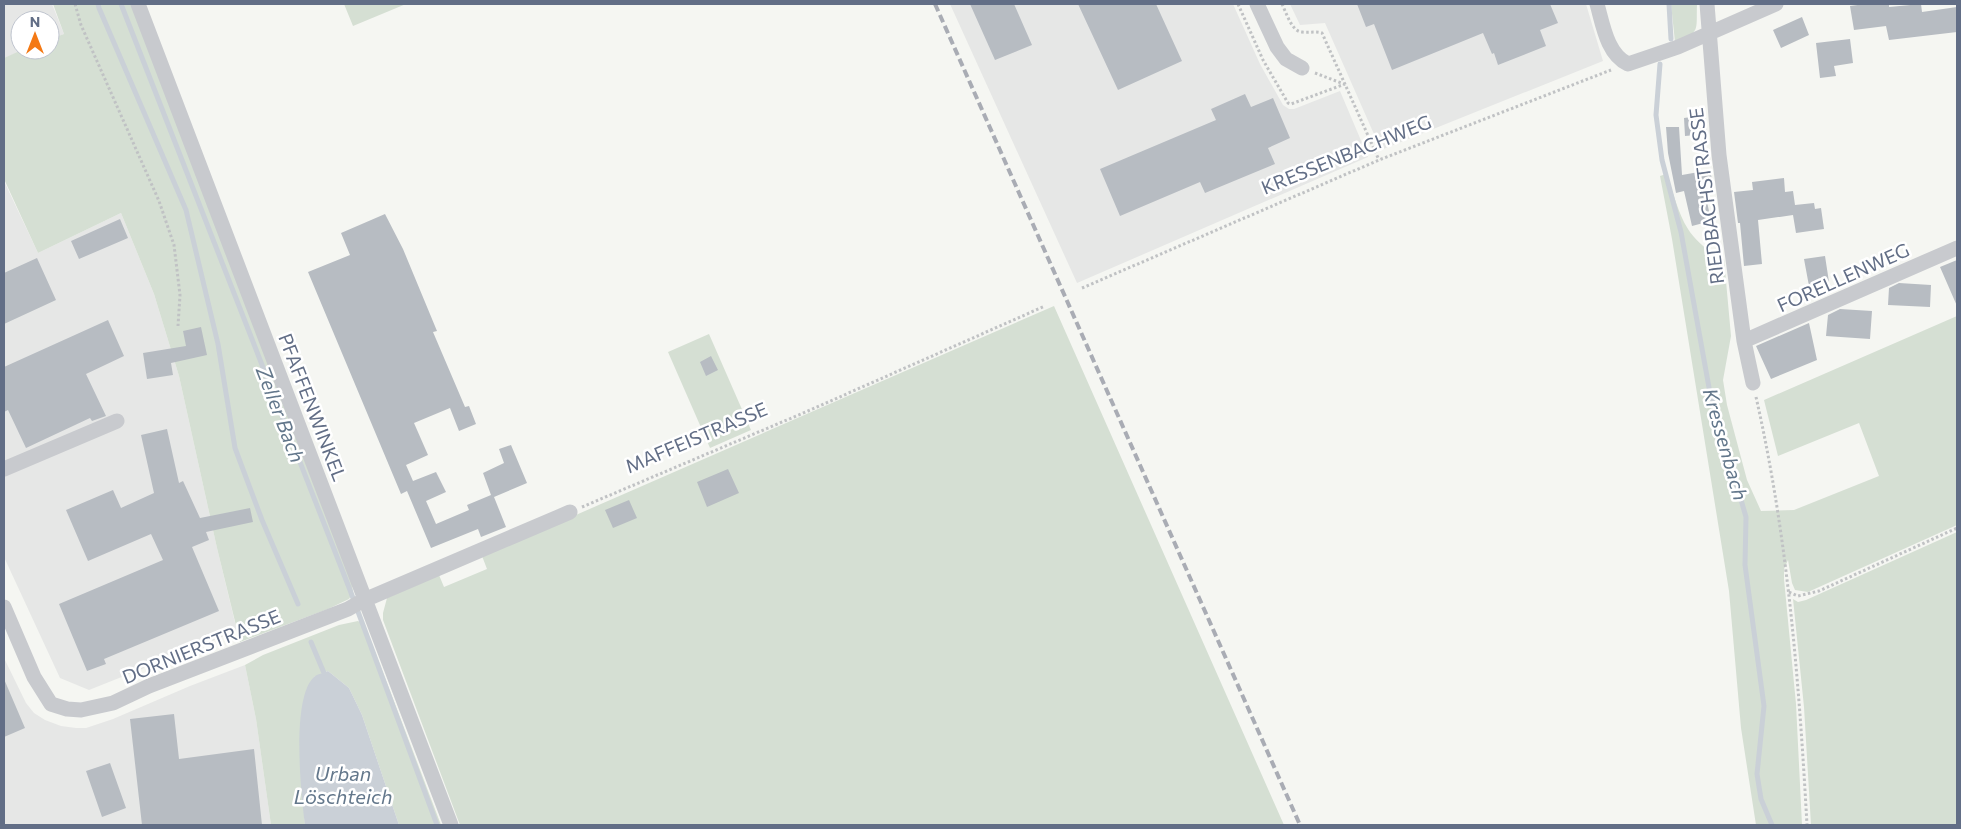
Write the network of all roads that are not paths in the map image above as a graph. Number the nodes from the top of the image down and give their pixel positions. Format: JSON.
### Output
{"nodes":[{"id":1,"x":138,"y":4,"type":"edge"},
{"id":2,"x":1257,"y":4,"type":"edge"},
{"id":3,"x":1597,"y":4,"type":"edge"},
{"id":4,"x":1707,"y":4,"type":"edge"},
{"id":5,"x":1776,"y":4,"type":"edge"},
{"id":6,"x":1709,"y":33,"type":"junction"},
{"id":7,"x":1302,"y":68,"type":"road end"},
{"id":8,"x":1957,"y":248,"type":"edge"},
{"id":9,"x":1744,"y":341,"type":"junction"},
{"id":10,"x":1753,"y":383,"type":"road end"},
{"id":11,"x":117,"y":421,"type":"dead end"},
{"id":12,"x":4,"y":469,"type":"edge"},
{"id":13,"x":570,"y":512,"type":"road end"},
{"id":14,"x":364,"y":601,"type":"junction"},
{"id":15,"x":4,"y":607,"type":"edge"},
{"id":16,"x":451,"y":825,"type":"edge"}],
"edges":[{"from":1,"to":14,"type":"street","name":"PFAFFENWINKEL"},
{"from":2,"to":7,"type":"street"},
{"from":3,"to":6,"type":"street"},
{"from":4,"to":6,"type":"street","name":"RIEDBACHSTRASSE"},
{"from":5,"to":6,"type":"street"},
{"from":6,"to":9,"type":"street","name":"RIEDBACHSTRASSE"},
{"from":8,"to":9,"type":"street","name":"FORELLENWEG"},
{"from":9,"to":10,"type":"street","name":"RIEDBACHSTRASSE"},
{"from":11,"to":12,"type":"street"},
{"from":13,"to":14,"type":"street"},
{"from":14,"to":15,"type":"street","name":"DORNIERSTRASSE"},
{"from":14,"to":16,"type":"street","name":"PFAFFENWINKEL"}]}
